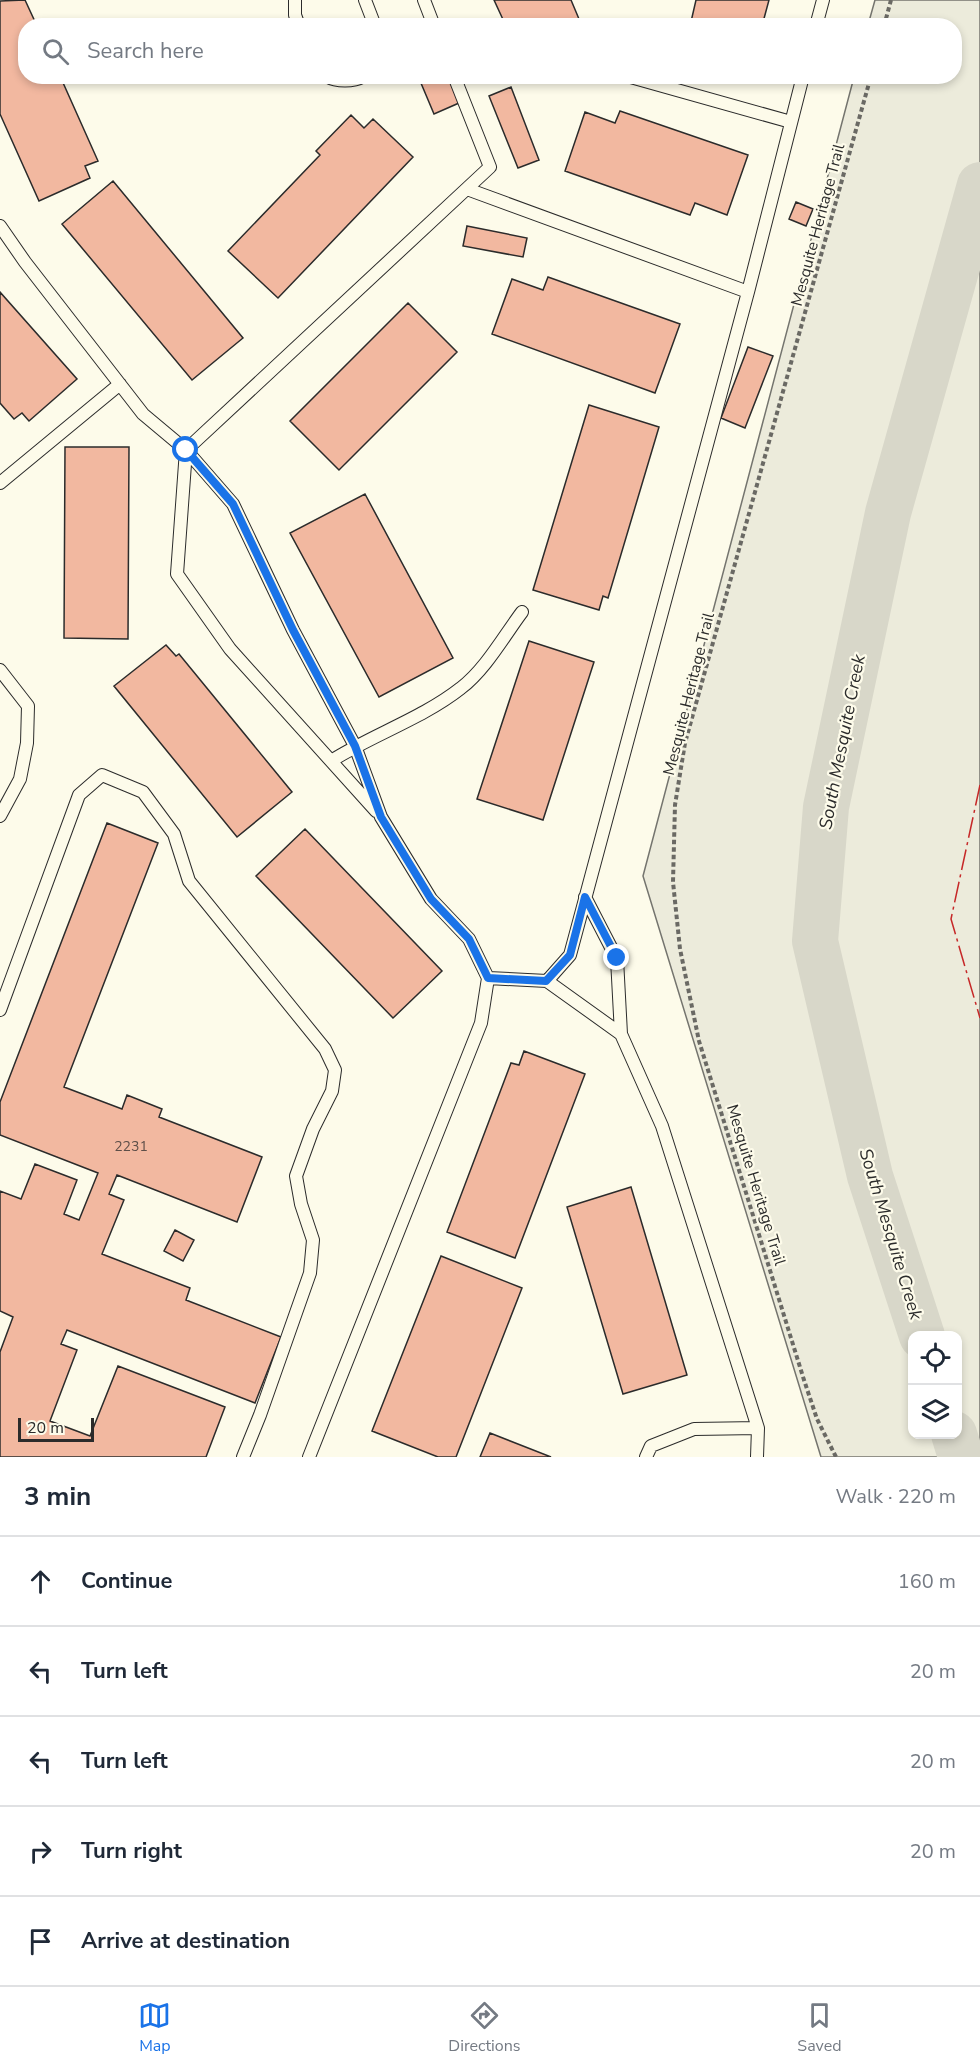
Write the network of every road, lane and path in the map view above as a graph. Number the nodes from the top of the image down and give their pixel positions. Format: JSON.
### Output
{"nodes":[{"id":1,"x":295,"y":0,"type":"edge"},
{"id":2,"x":365,"y":0,"type":"edge"},
{"id":3,"x":424,"y":0,"type":"edge"},
{"id":4,"x":823,"y":0,"type":"edge"},
{"id":5,"x":891,"y":0,"type":"edge"},
{"id":6,"x":295,"y":18,"type":"edge"},
{"id":7,"x":372,"y":18,"type":"edge"},
{"id":8,"x":431,"y":18,"type":"edge"},
{"id":9,"x":818,"y":18,"type":"edge"},
{"id":10,"x":886,"y":18,"type":"edge"},
{"id":11,"x":457,"y":84,"type":"edge"},
{"id":12,"x":655,"y":84,"type":"edge"},
{"id":13,"x":801,"y":84,"type":"edge"},
{"id":14,"x":868,"y":84,"type":"edge"},
{"id":15,"x":791,"y":123,"type":"junction"},
{"id":16,"x":467,"y":189,"type":"junction"},
{"id":17,"x":0,"y":226,"type":"edge"},
{"id":18,"x":748,"y":292,"type":"junction"},
{"id":19,"x":120,"y":384,"type":"junction"},
{"id":20,"x":186,"y":450,"type":"junction"},
{"id":21,"x":0,"y":483,"type":"edge"},
{"id":22,"x":522,"y":612,"type":"dead end"},
{"id":23,"x":0,"y":670,"type":"edge"},
{"id":24,"x":355,"y":746,"type":"junction"},
{"id":25,"x":331,"y":761,"type":"junction"},
{"id":26,"x":0,"y":816,"type":"edge"},
{"id":27,"x":381,"y":817,"type":"junction"},
{"id":28,"x":585,"y":897,"type":"junction"},
{"id":29,"x":488,"y":978,"type":"junction"},
{"id":30,"x":546,"y":981,"type":"junction"},
{"id":31,"x":0,"y":1010,"type":"edge"},
{"id":32,"x":621,"y":1034,"type":"junction"},
{"id":33,"x":758,"y":1428,"type":"junction"},
{"id":34,"x":243,"y":1457,"type":"edge"},
{"id":35,"x":309,"y":1457,"type":"edge"},
{"id":36,"x":646,"y":1457,"type":"edge"},
{"id":37,"x":757,"y":1457,"type":"edge"},
{"id":38,"x":836,"y":1457,"type":"edge"}],
"edges":[{"from":1,"to":6,"type":"lane"},
{"from":2,"to":7,"type":"lane"},
{"from":3,"to":8,"type":"lane"},
{"from":4,"to":9,"type":"lane"},
{"from":5,"to":10,"type":"path"},
{"from":11,"to":16,"type":"lane"},
{"from":12,"to":15,"type":"lane"},
{"from":13,"to":15,"type":"lane"},
{"from":14,"to":38,"type":"path","name":"Mesquite Heritage Trail"},
{"from":15,"to":18,"type":"lane"},
{"from":16,"to":18,"type":"lane"},
{"from":16,"to":20,"type":"lane"},
{"from":17,"to":19,"type":"lane"},
{"from":18,"to":28,"type":"lane"},
{"from":19,"to":20,"type":"lane"},
{"from":19,"to":21,"type":"lane"},
{"from":20,"to":24,"type":"lane"},
{"from":20,"to":25,"type":"lane"},
{"from":22,"to":24,"type":"lane"},
{"from":23,"to":26,"type":"lane"},
{"from":24,"to":25,"type":"lane"},
{"from":24,"to":27,"type":"lane"},
{"from":25,"to":27,"type":"lane"},
{"from":27,"to":29,"type":"lane"},
{"from":28,"to":30,"type":"lane"},
{"from":28,"to":32,"type":"lane"},
{"from":29,"to":30,"type":"lane"},
{"from":29,"to":35,"type":"lane"},
{"from":30,"to":32,"type":"lane"},
{"from":31,"to":34,"type":"lane"},
{"from":32,"to":33,"type":"lane"},
{"from":33,"to":36,"type":"lane"},
{"from":33,"to":37,"type":"lane"}]}
